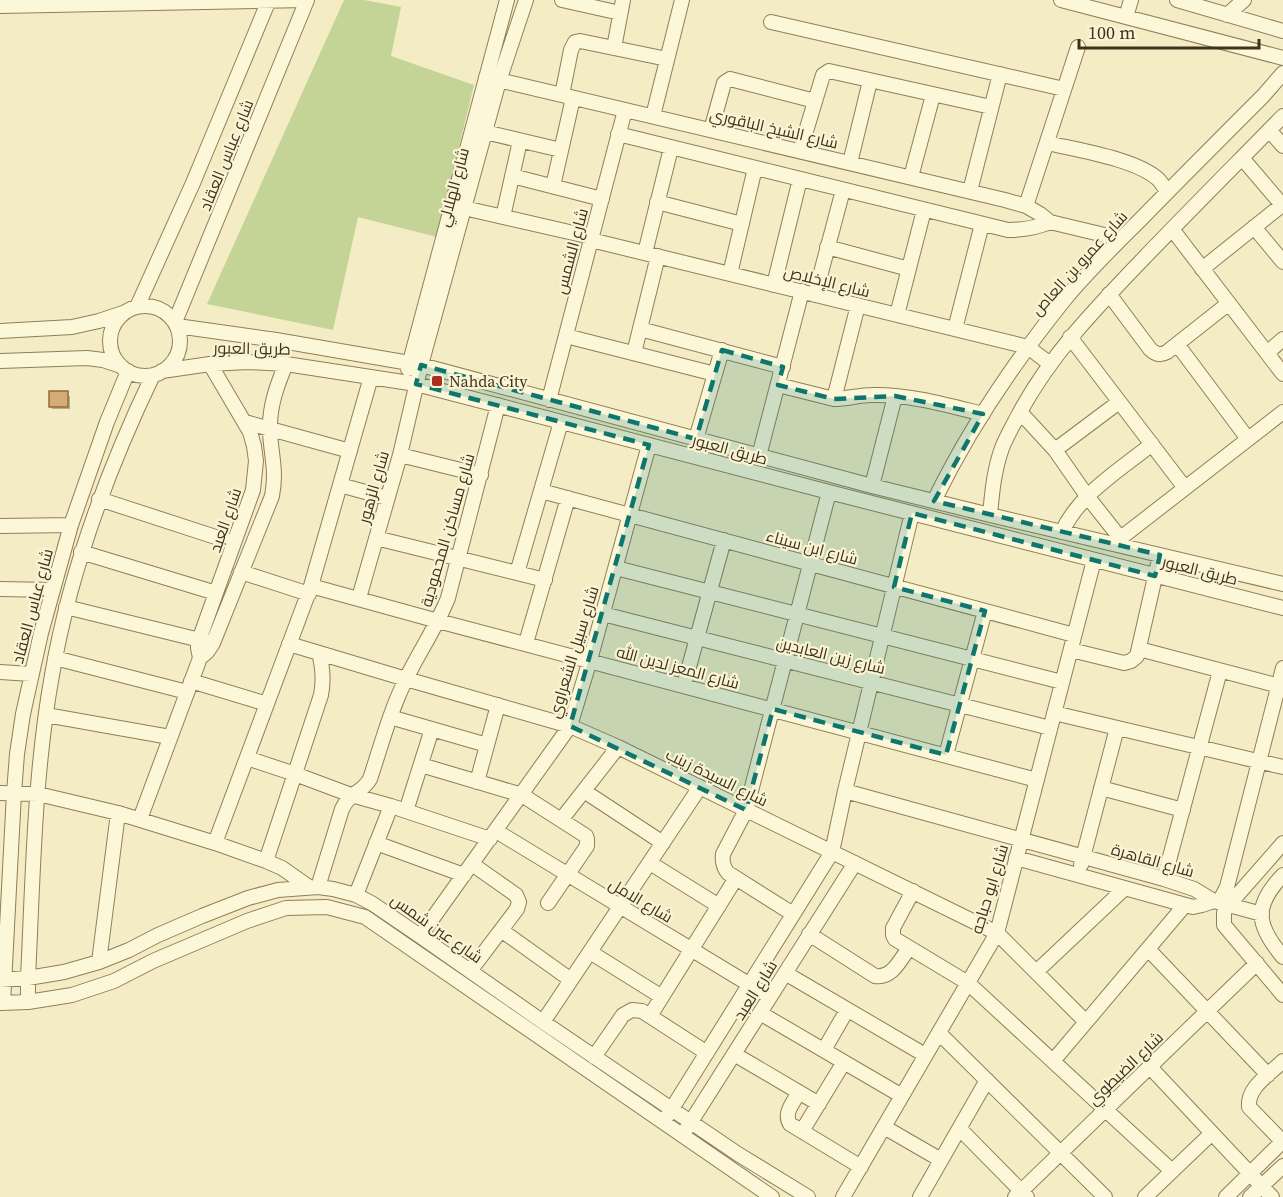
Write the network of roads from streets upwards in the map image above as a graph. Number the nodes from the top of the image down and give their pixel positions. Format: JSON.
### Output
{"nodes":[{"id":1,"x":269,"y":0,"type":"edge"},
{"id":2,"x":307,"y":0,"type":"edge"},
{"id":3,"x":507,"y":0,"type":"edge"},
{"id":4,"x":526,"y":0,"type":"edge"},
{"id":5,"x":562,"y":0,"type":"edge"},
{"id":6,"x":682,"y":0,"type":"edge"},
{"id":7,"x":1061,"y":0,"type":"edge"},
{"id":8,"x":1131,"y":0,"type":"edge"},
{"id":9,"x":1177,"y":0,"type":"edge"},
{"id":10,"x":1244,"y":0,"type":"edge"},
{"id":11,"x":0,"y":6,"type":"edge"},
{"id":12,"x":622,"y":7,"type":"edge"},
{"id":13,"x":1119,"y":10,"type":"edge"},
{"id":14,"x":1227,"y":15,"type":"junction"},
{"id":15,"x":771,"y":22,"type":"dead end"},
{"id":16,"x":1283,"y":31,"type":"edge"},
{"id":17,"x":1078,"y":47,"type":"dead end"},
{"id":18,"x":614,"y":48,"type":"junction"},
{"id":19,"x":1283,"y":58,"type":"edge"},
{"id":20,"x":668,"y":59,"type":"junction"},
{"id":21,"x":1283,"y":72,"type":"edge"},
{"id":22,"x":1000,"y":74,"type":"junction"},
{"id":23,"x":493,"y":79,"type":"junction"},
{"id":24,"x":870,"y":81,"type":"junction"},
{"id":25,"x":1065,"y":89,"type":"junction"},
{"id":26,"x":933,"y":95,"type":"junction"},
{"id":27,"x":568,"y":96,"type":"junction"},
{"id":28,"x":814,"y":101,"type":"junction"},
{"id":29,"x":991,"y":107,"type":"junction"},
{"id":30,"x":625,"y":110,"type":"junction"},
{"id":31,"x":653,"y":116,"type":"junction"},
{"id":32,"x":1283,"y":116,"type":"edge"},
{"id":33,"x":711,"y":130,"type":"junction"},
{"id":34,"x":1269,"y":130,"type":"junction"},
{"id":35,"x":485,"y":132,"type":"junction"},
{"id":36,"x":618,"y":134,"type":"junction"},
{"id":37,"x":520,"y":141,"type":"junction"},
{"id":38,"x":1047,"y":143,"type":"junction"},
{"id":39,"x":1283,"y":146,"type":"edge"},
{"id":40,"x":671,"y":148,"type":"junction"},
{"id":41,"x":561,"y":150,"type":"junction"},
{"id":42,"x":800,"y":151,"type":"junction"},
{"id":43,"x":1242,"y":158,"type":"junction"},
{"id":44,"x":850,"y":163,"type":"junction"},
{"id":45,"x":755,"y":168,"type":"junction"},
{"id":46,"x":512,"y":176,"type":"junction"},
{"id":47,"x":911,"y":177,"type":"junction"},
{"id":48,"x":800,"y":179,"type":"junction"},
{"id":49,"x":553,"y":186,"type":"junction"},
{"id":50,"x":843,"y":190,"type":"junction"},
{"id":51,"x":970,"y":191,"type":"junction"},
{"id":52,"x":1167,"y":192,"type":"junction"},
{"id":53,"x":602,"y":199,"type":"junction"},
{"id":54,"x":657,"y":202,"type":"junction"},
{"id":55,"x":1282,"y":205,"type":"edge"},
{"id":56,"x":1026,"y":206,"type":"junction"},
{"id":57,"x":464,"y":208,"type":"junction"},
{"id":58,"x":924,"y":210,"type":"junction"},
{"id":59,"x":503,"y":217,"type":"junction"},
{"id":60,"x":1050,"y":222,"type":"junction"},
{"id":61,"x":742,"y":224,"type":"junction"},
{"id":62,"x":982,"y":224,"type":"junction"},
{"id":63,"x":1254,"y":227,"type":"junction"},
{"id":64,"x":1172,"y":229,"type":"junction"},
{"id":65,"x":591,"y":238,"type":"junction"},
{"id":66,"x":1121,"y":239,"type":"junction"},
{"id":67,"x":827,"y":247,"type":"junction"},
{"id":68,"x":652,"y":255,"type":"junction"},
{"id":69,"x":1283,"y":262,"type":"edge"},
{"id":70,"x":909,"y":269,"type":"junction"},
{"id":71,"x":1202,"y":269,"type":"junction"},
{"id":72,"x":730,"y":274,"type":"junction"},
{"id":73,"x":774,"y":285,"type":"junction"},
{"id":74,"x":808,"y":293,"type":"junction"},
{"id":75,"x":1109,"y":294,"type":"junction"},
{"id":76,"x":1228,"y":303,"type":"junction"},
{"id":77,"x":858,"y":305,"type":"junction"},
{"id":78,"x":131,"y":309,"type":"junction"},
{"id":79,"x":897,"y":315,"type":"junction"},
{"id":80,"x":176,"y":324,"type":"junction"},
{"id":81,"x":640,"y":329,"type":"junction"},
{"id":82,"x":955,"y":329,"type":"junction"},
{"id":83,"x":0,"y":330,"type":"edge"},
{"id":84,"x":566,"y":336,"type":"junction"},
{"id":85,"x":1070,"y":337,"type":"junction"},
{"id":86,"x":1283,"y":339,"type":"edge"},
{"id":87,"x":1177,"y":344,"type":"junction"},
{"id":88,"x":1028,"y":347,"type":"junction"},
{"id":89,"x":722,"y":350,"type":"junction"},
{"id":90,"x":634,"y":353,"type":"junction"},
{"id":91,"x":1267,"y":353,"type":"junction"},
{"id":92,"x":0,"y":361,"type":"edge"},
{"id":93,"x":210,"y":364,"type":"junction"},
{"id":94,"x":286,"y":364,"type":"junction"},
{"id":95,"x":416,"y":364,"type":"junction"},
{"id":96,"x":1050,"y":364,"type":"junction"},
{"id":97,"x":783,"y":367,"type":"junction"},
{"id":98,"x":125,"y":369,"type":"junction"},
{"id":99,"x":158,"y":373,"type":"junction"},
{"id":100,"x":715,"y":374,"type":"junction"},
{"id":101,"x":1283,"y":374,"type":"edge"},
{"id":102,"x":371,"y":377,"type":"junction"},
{"id":103,"x":411,"y":383,"type":"junction"},
{"id":104,"x":778,"y":385,"type":"junction"},
{"id":105,"x":895,"y":396,"type":"junction"},
{"id":106,"x":834,"y":399,"type":"junction"},
{"id":107,"x":549,"y":400,"type":"junction"},
{"id":108,"x":1119,"y":402,"type":"junction"},
{"id":109,"x":498,"y":405,"type":"junction"},
{"id":110,"x":1020,"y":412,"type":"junction"},
{"id":111,"x":1283,"y":412,"type":"edge"},
{"id":112,"x":983,"y":414,"type":"junction"},
{"id":113,"x":245,"y":422,"type":"junction"},
{"id":114,"x":561,"y":422,"type":"junction"},
{"id":115,"x":270,"y":428,"type":"junction"},
{"id":116,"x":696,"y":439,"type":"junction"},
{"id":117,"x":1248,"y":439,"type":"junction"},
{"id":118,"x":1152,"y":444,"type":"junction"},
{"id":119,"x":649,"y":445,"type":"junction"},
{"id":120,"x":1055,"y":450,"type":"junction"},
{"id":121,"x":350,"y":451,"type":"junction"},
{"id":122,"x":400,"y":455,"type":"junction"},
{"id":123,"x":759,"y":456,"type":"junction"},
{"id":124,"x":481,"y":475,"type":"junction"},
{"id":125,"x":340,"y":485,"type":"junction"},
{"id":126,"x":872,"y":486,"type":"junction"},
{"id":127,"x":1185,"y":488,"type":"junction"},
{"id":128,"x":541,"y":491,"type":"junction"},
{"id":129,"x":829,"y":492,"type":"junction"},
{"id":130,"x":1087,"y":496,"type":"junction"},
{"id":131,"x":387,"y":498,"type":"junction"},
{"id":132,"x":568,"y":498,"type":"junction"},
{"id":133,"x":99,"y":499,"type":"junction"},
{"id":134,"x":934,"y":501,"type":"junction"},
{"id":135,"x":912,"y":513,"type":"junction"},
{"id":136,"x":630,"y":515,"type":"junction"},
{"id":137,"x":990,"y":515,"type":"junction"},
{"id":138,"x":70,"y":525,"type":"junction"},
{"id":139,"x":0,"y":526,"type":"edge"},
{"id":140,"x":1062,"y":532,"type":"junction"},
{"id":141,"x":376,"y":538,"type":"junction"},
{"id":142,"x":724,"y":540,"type":"junction"},
{"id":143,"x":1117,"y":541,"type":"junction"},
{"id":144,"x":234,"y":543,"type":"junction"},
{"id":145,"x":81,"y":552,"type":"junction"},
{"id":146,"x":1160,"y":555,"type":"junction"},
{"id":147,"x":459,"y":558,"type":"junction"},
{"id":148,"x":1094,"y":560,"type":"junction"},
{"id":149,"x":811,"y":564,"type":"junction"},
{"id":150,"x":616,"y":568,"type":"junction"},
{"id":151,"x":241,"y":572,"type":"junction"},
{"id":152,"x":517,"y":573,"type":"junction"},
{"id":153,"x":1155,"y":576,"type":"junction"},
{"id":154,"x":545,"y":579,"type":"junction"},
{"id":155,"x":1283,"y":584,"type":"edge"},
{"id":156,"x":894,"y":586,"type":"junction"},
{"id":157,"x":0,"y":589,"type":"edge"},
{"id":158,"x":52,"y":590,"type":"junction"},
{"id":159,"x":310,"y":590,"type":"junction"},
{"id":160,"x":710,"y":592,"type":"junction"},
{"id":161,"x":216,"y":593,"type":"junction"},
{"id":162,"x":358,"y":598,"type":"junction"},
{"id":163,"x":66,"y":607,"type":"junction"},
{"id":164,"x":1283,"y":608,"type":"edge"},
{"id":165,"x":985,"y":612,"type":"junction"},
{"id":166,"x":603,"y":614,"type":"junction"},
{"id":167,"x":797,"y":614,"type":"junction"},
{"id":168,"x":438,"y":621,"type":"junction"},
{"id":169,"x":1074,"y":635,"type":"junction"},
{"id":170,"x":882,"y":636,"type":"junction"},
{"id":171,"x":697,"y":638,"type":"junction"},
{"id":172,"x":206,"y":641,"type":"junction"},
{"id":173,"x":526,"y":643,"type":"junction"},
{"id":174,"x":290,"y":644,"type":"junction"},
{"id":175,"x":1139,"y":649,"type":"junction"},
{"id":176,"x":1071,"y":650,"type":"junction"},
{"id":177,"x":319,"y":653,"type":"junction"},
{"id":178,"x":55,"y":658,"type":"junction"},
{"id":179,"x":972,"y":659,"type":"junction"},
{"id":180,"x":590,"y":660,"type":"junction"},
{"id":181,"x":785,"y":661,"type":"junction"},
{"id":182,"x":1283,"y":668,"type":"edge"},
{"id":183,"x":1220,"y":671,"type":"junction"},
{"id":184,"x":0,"y":672,"type":"edge"},
{"id":185,"x":31,"y":674,"type":"junction"},
{"id":186,"x":406,"y":679,"type":"junction"},
{"id":187,"x":1062,"y":682,"type":"junction"},
{"id":188,"x":871,"y":683,"type":"junction"},
{"id":189,"x":684,"y":685,"type":"junction"},
{"id":190,"x":189,"y":687,"type":"junction"},
{"id":191,"x":1281,"y":687,"type":"edge"},
{"id":192,"x":267,"y":704,"type":"junction"},
{"id":193,"x":498,"y":705,"type":"junction"},
{"id":194,"x":959,"y":705,"type":"junction"},
{"id":195,"x":773,"y":709,"type":"junction"},
{"id":196,"x":1054,"y":712,"type":"junction"},
{"id":197,"x":46,"y":715,"type":"junction"},
{"id":198,"x":390,"y":717,"type":"junction"},
{"id":199,"x":570,"y":726,"type":"junction"},
{"id":200,"x":1050,"y":728,"type":"junction"},
{"id":201,"x":1117,"y":728,"type":"junction"},
{"id":202,"x":432,"y":729,"type":"junction"},
{"id":203,"x":859,"y":732,"type":"junction"},
{"id":204,"x":170,"y":737,"type":"junction"},
{"id":205,"x":487,"y":745,"type":"junction"},
{"id":206,"x":618,"y":747,"type":"junction"},
{"id":207,"x":1199,"y":747,"type":"junction"},
{"id":208,"x":946,"y":755,"type":"junction"},
{"id":209,"x":247,"y":758,"type":"junction"},
{"id":210,"x":1259,"y":762,"type":"junction"},
{"id":211,"x":421,"y":765,"type":"junction"},
{"id":212,"x":1283,"y":768,"type":"edge"},
{"id":213,"x":295,"y":774,"type":"junction"},
{"id":214,"x":1037,"y":780,"type":"junction"},
{"id":215,"x":477,"y":782,"type":"junction"},
{"id":216,"x":700,"y":787,"type":"junction"},
{"id":217,"x":1101,"y":788,"type":"junction"},
{"id":218,"x":584,"y":791,"type":"junction"},
{"id":219,"x":845,"y":791,"type":"junction"},
{"id":220,"x":7,"y":793,"type":"edge"},
{"id":221,"x":38,"y":794,"type":"junction"},
{"id":222,"x":351,"y":795,"type":"junction"},
{"id":223,"x":522,"y":795,"type":"junction"},
{"id":224,"x":392,"y":806,"type":"junction"},
{"id":225,"x":746,"y":810,"type":"junction"},
{"id":226,"x":1182,"y":810,"type":"junction"},
{"id":227,"x":406,"y":811,"type":"junction"},
{"id":228,"x":118,"y":813,"type":"junction"},
{"id":229,"x":140,"y":819,"type":"junction"},
{"id":230,"x":561,"y":820,"type":"junction"},
{"id":231,"x":493,"y":835,"type":"junction"},
{"id":232,"x":1021,"y":840,"type":"junction"},
{"id":233,"x":215,"y":843,"type":"junction"},
{"id":234,"x":376,"y":843,"type":"junction"},
{"id":235,"x":663,"y":843,"type":"junction"},
{"id":236,"x":1283,"y":843,"type":"edge"},
{"id":237,"x":832,"y":852,"type":"junction"},
{"id":238,"x":1083,"y":857,"type":"junction"},
{"id":239,"x":1016,"y":858,"type":"junction"},
{"id":240,"x":266,"y":861,"type":"junction"},
{"id":241,"x":650,"y":863,"type":"junction"},
{"id":242,"x":855,"y":863,"type":"junction"},
{"id":243,"x":468,"y":869,"type":"junction"},
{"id":244,"x":568,"y":875,"type":"junction"},
{"id":245,"x":1283,"y":875,"type":"edge"},
{"id":246,"x":1078,"y":876,"type":"junction"},
{"id":247,"x":736,"y":878,"type":"junction"},
{"id":248,"x":1164,"y":879,"type":"junction"},
{"id":249,"x":313,"y":887,"type":"junction"},
{"id":250,"x":1124,"y":889,"type":"junction"},
{"id":251,"x":913,"y":891,"type":"junction"},
{"id":252,"x":356,"y":895,"type":"junction"},
{"id":253,"x":548,"y":903,"type":"dead end"},
{"id":254,"x":1220,"y":903,"type":"junction"},
{"id":255,"x":1185,"y":905,"type":"junction"},
{"id":256,"x":719,"y":906,"type":"junction"},
{"id":257,"x":620,"y":907,"type":"junction"},
{"id":258,"x":793,"y":914,"type":"junction"},
{"id":259,"x":1262,"y":914,"type":"junction"},
{"id":260,"x":501,"y":930,"type":"junction"},
{"id":261,"x":997,"y":933,"type":"junction"},
{"id":262,"x":810,"y":934,"type":"junction"},
{"id":263,"x":420,"y":936,"type":"junction"},
{"id":264,"x":909,"y":948,"type":"junction"},
{"id":265,"x":1148,"y":949,"type":"junction"},
{"id":266,"x":692,"y":950,"type":"junction"},
{"id":267,"x":590,"y":951,"type":"junction"},
{"id":268,"x":1283,"y":957,"type":"edge"},
{"id":269,"x":99,"y":962,"type":"junction"},
{"id":270,"x":1257,"y":963,"type":"junction"},
{"id":271,"x":470,"y":971,"type":"junction"},
{"id":272,"x":1036,"y":972,"type":"junction"},
{"id":273,"x":785,"y":974,"type":"junction"},
{"id":274,"x":28,"y":978,"type":"junction"},
{"id":275,"x":2,"y":980,"type":"edge"},
{"id":276,"x":571,"y":980,"type":"junction"},
{"id":277,"x":968,"y":983,"type":"junction"},
{"id":278,"x":749,"y":985,"type":"junction"},
{"id":279,"x":1283,"y":995,"type":"edge"},
{"id":280,"x":662,"y":997,"type":"junction"},
{"id":281,"x":770,"y":998,"type":"junction"},
{"id":282,"x":28,"y":1002,"type":"junction"},
{"id":283,"x":2,"y":1003,"type":"edge"},
{"id":284,"x":848,"y":1010,"type":"junction"},
{"id":285,"x":1207,"y":1011,"type":"junction"},
{"id":286,"x":760,"y":1013,"type":"junction"},
{"id":287,"x":650,"y":1016,"type":"junction"},
{"id":288,"x":543,"y":1022,"type":"junction"},
{"id":289,"x":1086,"y":1022,"type":"junction"},
{"id":290,"x":939,"y":1033,"type":"junction"},
{"id":291,"x":824,"y":1050,"type":"junction"},
{"id":292,"x":707,"y":1053,"type":"junction"},
{"id":293,"x":734,"y":1054,"type":"junction"},
{"id":294,"x":926,"y":1055,"type":"junction"},
{"id":295,"x":594,"y":1057,"type":"junction"},
{"id":296,"x":1053,"y":1061,"type":"junction"},
{"id":297,"x":1283,"y":1061,"type":"edge"},
{"id":298,"x":844,"y":1062,"type":"junction"},
{"id":299,"x":1150,"y":1067,"type":"junction"},
{"id":300,"x":1268,"y":1075,"type":"junction"},
{"id":301,"x":987,"y":1080,"type":"junction"},
{"id":302,"x":799,"y":1092,"type":"junction"},
{"id":303,"x":902,"y":1096,"type":"junction"},
{"id":304,"x":819,"y":1104,"type":"junction"},
{"id":305,"x":672,"y":1109,"type":"junction"},
{"id":306,"x":1106,"y":1110,"type":"junction"},
{"id":307,"x":663,"y":1122,"type":"junction"},
{"id":308,"x":691,"y":1122,"type":"junction"},
{"id":309,"x":884,"y":1126,"type":"junction"},
{"id":310,"x":960,"y":1128,"type":"junction"},
{"id":311,"x":802,"y":1131,"type":"junction"},
{"id":312,"x":1212,"y":1133,"type":"junction"},
{"id":313,"x":682,"y":1135,"type":"junction"},
{"id":314,"x":1283,"y":1141,"type":"edge"},
{"id":315,"x":1061,"y":1153,"type":"junction"},
{"id":316,"x":941,"y":1160,"type":"junction"},
{"id":317,"x":1283,"y":1166,"type":"edge"},
{"id":318,"x":861,"y":1167,"type":"junction"},
{"id":319,"x":1172,"y":1171,"type":"junction"},
{"id":320,"x":1250,"y":1173,"type":"junction"},
{"id":321,"x":1262,"y":1185,"type":"junction"},
{"id":322,"x":1021,"y":1195,"type":"edge"},
{"id":323,"x":772,"y":1197,"type":"edge"},
{"id":324,"x":808,"y":1197,"type":"edge"},
{"id":325,"x":843,"y":1197,"type":"edge"},
{"id":326,"x":920,"y":1197,"type":"edge"},
{"id":327,"x":1106,"y":1197,"type":"edge"},
{"id":328,"x":1145,"y":1197,"type":"edge"},
{"id":329,"x":1226,"y":1197,"type":"edge"},
{"id":330,"x":1250,"y":1197,"type":"edge"},
{"id":331,"x":1272,"y":1197,"type":"edge"}],
"edges":[{"from":1,"to":2,"type":"street"},
{"from":1,"to":11,"type":"street"},
{"from":1,"to":78,"type":"street","name":"شارع عباس العقاد"},
{"from":2,"to":80,"type":"street","name":"شارع عباس العقاد"},
{"from":3,"to":23,"type":"street","name":"شارع الهلالي"},
{"from":4,"to":23,"type":"street","name":"شارع الهلالي"},
{"from":5,"to":12,"type":"street"},
{"from":6,"to":20,"type":"street"},
{"from":7,"to":13,"type":"street"},
{"from":8,"to":13,"type":"street"},
{"from":9,"to":14,"type":"street"},
{"from":10,"to":14,"type":"street"},
{"from":12,"to":18,"type":"street"},
{"from":13,"to":19,"type":"street"},
{"from":14,"to":16,"type":"street"},
{"from":15,"to":22,"type":"street"},
{"from":17,"to":25,"type":"street"},
{"from":18,"to":20,"type":"street"},
{"from":18,"to":27,"type":"street"},
{"from":20,"to":31,"type":"street"},
{"from":21,"to":52,"type":"street","name":"شارع عمرو بن العاص"},
{"from":22,"to":25,"type":"street"},
{"from":22,"to":29,"type":"street"},
{"from":23,"to":27,"type":"street","name":"شارع الشيخ الباقوري"},
{"from":23,"to":35,"type":"street","name":"شارع الهلالي"},
{"from":23,"to":95,"type":"street","name":"شارع الهلالي"},
{"from":24,"to":26,"type":"street"},
{"from":24,"to":28,"type":"street"},
{"from":24,"to":44,"type":"street"},
{"from":25,"to":38,"type":"street"},
{"from":26,"to":29,"type":"street"},
{"from":26,"to":47,"type":"street"},
{"from":27,"to":30,"type":"street","name":"شارع الشيخ الباقوري"},
{"from":27,"to":41,"type":"street"},
{"from":28,"to":33,"type":"street"},
{"from":28,"to":42,"type":"street"},
{"from":29,"to":51,"type":"street"},
{"from":30,"to":31,"type":"street","name":"شارع الشيخ الباقوري"},
{"from":30,"to":36,"type":"street","name":"شارع الشمس"},
{"from":31,"to":33,"type":"street","name":"شارع الشيخ الباقوري"},
{"from":32,"to":34,"type":"street"},
{"from":33,"to":42,"type":"street","name":"شارع الشيخ الباقوري"},
{"from":34,"to":39,"type":"street"},
{"from":34,"to":43,"type":"street"},
{"from":35,"to":37,"type":"street"},
{"from":35,"to":57,"type":"street","name":"شارع الهلالي"},
{"from":36,"to":40,"type":"street","name":"شارع الشيخ الباقوري"},
{"from":36,"to":53,"type":"street","name":"شارع الشمس"},
{"from":37,"to":41,"type":"street"},
{"from":37,"to":46,"type":"street"},
{"from":38,"to":52,"type":"street"},
{"from":38,"to":56,"type":"street"},
{"from":40,"to":45,"type":"street","name":"شارع الشيخ الباقوري"},
{"from":40,"to":54,"type":"street"},
{"from":41,"to":49,"type":"street"},
{"from":42,"to":44,"type":"street","name":"شارع الشيخ الباقوري"},
{"from":43,"to":55,"type":"street"},
{"from":43,"to":64,"type":"street"},
{"from":44,"to":47,"type":"street","name":"شارع الشيخ الباقوري"},
{"from":45,"to":48,"type":"street","name":"شارع الشيخ الباقوري"},
{"from":45,"to":61,"type":"street"},
{"from":46,"to":49,"type":"street"},
{"from":46,"to":59,"type":"street"},
{"from":47,"to":51,"type":"street","name":"شارع الشيخ الباقوري"},
{"from":48,"to":50,"type":"street","name":"شارع الشيخ الباقوري"},
{"from":48,"to":73,"type":"street"},
{"from":49,"to":53,"type":"street"},
{"from":50,"to":58,"type":"street","name":"شارع الشيخ الباقوري"},
{"from":50,"to":67,"type":"street"},
{"from":51,"to":56,"type":"street","name":"شارع الشيخ الباقوري"},
{"from":52,"to":66,"type":"street","name":"شارع عمرو بن العاص"},
{"from":53,"to":65,"type":"street","name":"شارع الشمس"},
{"from":54,"to":61,"type":"street"},
{"from":54,"to":68,"type":"street"},
{"from":55,"to":63,"type":"street"},
{"from":56,"to":60,"type":"street","name":"شارع الشيخ الباقوري"},
{"from":57,"to":59,"type":"street","name":"شارع الإخلاص"},
{"from":57,"to":95,"type":"street","name":"شارع الهلالي"},
{"from":58,"to":62,"type":"street","name":"شارع الشيخ الباقوري"},
{"from":58,"to":70,"type":"street"},
{"from":59,"to":65,"type":"street","name":"شارع الإخلاص"},
{"from":60,"to":62,"type":"street","name":"شارع الشيخ الباقوري"},
{"from":60,"to":66,"type":"street","name":"شارع الشيخ الباقوري"},
{"from":61,"to":72,"type":"street"},
{"from":62,"to":82,"type":"street"},
{"from":63,"to":69,"type":"street"},
{"from":63,"to":71,"type":"street"},
{"from":64,"to":71,"type":"street"},
{"from":64,"to":75,"type":"street"},
{"from":65,"to":68,"type":"street","name":"شارع الإخلاص"},
{"from":65,"to":84,"type":"street","name":"شارع الشمس"},
{"from":66,"to":88,"type":"street","name":"شارع عمرو بن العاص"},
{"from":67,"to":70,"type":"street"},
{"from":67,"to":74,"type":"street"},
{"from":68,"to":72,"type":"street","name":"شارع الإخلاص"},
{"from":68,"to":81,"type":"street"},
{"from":70,"to":79,"type":"street"},
{"from":71,"to":76,"type":"street"},
{"from":72,"to":73,"type":"street","name":"شارع الإخلاص"},
{"from":73,"to":74,"type":"street","name":"شارع الإخلاص"},
{"from":74,"to":77,"type":"street","name":"شارع الإخلاص"},
{"from":74,"to":97,"type":"street"},
{"from":75,"to":85,"type":"street"},
{"from":75,"to":87,"type":"street"},
{"from":76,"to":87,"type":"street"},
{"from":76,"to":91,"type":"street"},
{"from":77,"to":79,"type":"street","name":"شارع الإخلاص"},
{"from":77,"to":106,"type":"street"},
{"from":78,"to":80,"type":"street"},
{"from":78,"to":83,"type":"street"},
{"from":78,"to":98,"type":"street"},
{"from":79,"to":82,"type":"street","name":"شارع الإخلاص"},
{"from":80,"to":95,"type":"street","name":"طريق العبور"},
{"from":80,"to":99,"type":"street"},
{"from":81,"to":89,"type":"street"},
{"from":81,"to":90,"type":"street"},
{"from":82,"to":88,"type":"street","name":"شارع الإخلاص"},
{"from":84,"to":90,"type":"street"},
{"from":84,"to":107,"type":"street","name":"شارع الشمس"},
{"from":85,"to":96,"type":"street"},
{"from":85,"to":108,"type":"street"},
{"from":86,"to":91,"type":"street"},
{"from":87,"to":117,"type":"street"},
{"from":88,"to":96,"type":"street","name":"شارع الإخلاص"},
{"from":88,"to":112,"type":"street","name":"شارع عمرو بن العاص"},
{"from":89,"to":97,"type":"street"},
{"from":89,"to":100,"type":"street"},
{"from":90,"to":100,"type":"street"},
{"from":91,"to":101,"type":"street"},
{"from":92,"to":98,"type":"street"},
{"from":93,"to":94,"type":"street","name":"طريق العبور"},
{"from":93,"to":99,"type":"street","name":"طريق العبور"},
{"from":93,"to":113,"type":"street","name":"شارع العبد"},
{"from":94,"to":102,"type":"street","name":"طريق العبور"},
{"from":94,"to":115,"type":"street","name":"شارع العبد"},
{"from":95,"to":103,"type":"street","name":"شارع الهلالي"},
{"from":95,"to":107,"type":"street","name":"طريق العبور"},
{"from":96,"to":110,"type":"street"},
{"from":97,"to":104,"type":"street"},
{"from":98,"to":99,"type":"street"},
{"from":98,"to":138,"type":"street","name":"شارع عباس العقاد"},
{"from":99,"to":133,"type":"street","name":"شارع عباس العقاد"},
{"from":100,"to":116,"type":"street"},
{"from":102,"to":103,"type":"street","name":"طريق العبور"},
{"from":102,"to":121,"type":"street"},
{"from":103,"to":109,"type":"street","name":"طريق العبور"},
{"from":103,"to":122,"type":"street","name":"شارع الزهور"},
{"from":104,"to":106,"type":"street"},
{"from":104,"to":123,"type":"street"},
{"from":105,"to":106,"type":"street"},
{"from":105,"to":112,"type":"street"},
{"from":105,"to":126,"type":"street"},
{"from":107,"to":116,"type":"street","name":"طريق العبور"},
{"from":108,"to":118,"type":"street"},
{"from":108,"to":120,"type":"street"},
{"from":109,"to":114,"type":"street","name":"طريق العبور"},
{"from":109,"to":124,"type":"street","name":"شارع مساكن المحمودية"},
{"from":110,"to":120,"type":"street"},
{"from":110,"to":137,"type":"street"},
{"from":111,"to":117,"type":"street"},
{"from":112,"to":134,"type":"street","name":"شارع عمرو بن العاص"},
{"from":113,"to":115,"type":"street"},
{"from":113,"to":144,"type":"street","name":"شارع العبد"},
{"from":114,"to":119,"type":"street","name":"طريق العبور"},
{"from":114,"to":128,"type":"street"},
{"from":115,"to":121,"type":"street"},
{"from":115,"to":151,"type":"street","name":"شارع العبد"},
{"from":116,"to":123,"type":"street","name":"طريق العبور"},
{"from":117,"to":127,"type":"street"},
{"from":118,"to":127,"type":"street"},
{"from":118,"to":130,"type":"street"},
{"from":119,"to":129,"type":"street","name":"طريق العبور"},
{"from":119,"to":136,"type":"street","name":"شارع سبيل الشعراوي"},
{"from":120,"to":130,"type":"street"},
{"from":121,"to":125,"type":"street"},
{"from":122,"to":124,"type":"street"},
{"from":122,"to":131,"type":"street","name":"شارع الزهور"},
{"from":123,"to":126,"type":"street","name":"طريق العبور"},
{"from":124,"to":147,"type":"street","name":"شارع مساكن المحمودية"},
{"from":125,"to":131,"type":"street"},
{"from":125,"to":159,"type":"street"},
{"from":126,"to":134,"type":"street","name":"طريق العبور"},
{"from":127,"to":143,"type":"street"},
{"from":128,"to":132,"type":"street","name":"شارع ابن سيناء"},
{"from":128,"to":152,"type":"street"},
{"from":129,"to":135,"type":"street","name":"طريق العبور"},
{"from":129,"to":149,"type":"street"},
{"from":130,"to":140,"type":"street"},
{"from":130,"to":143,"type":"street"},
{"from":131,"to":141,"type":"street","name":"شارع الزهور"},
{"from":132,"to":136,"type":"street","name":"شارع ابن سيناء"},
{"from":132,"to":154,"type":"street"},
{"from":133,"to":144,"type":"street"},
{"from":133,"to":145,"type":"street","name":"شارع عباس العقاد"},
{"from":134,"to":137,"type":"street","name":"طريق العبور"},
{"from":135,"to":148,"type":"street","name":"طريق العبور"},
{"from":135,"to":156,"type":"street"},
{"from":136,"to":142,"type":"street","name":"شارع ابن سيناء"},
{"from":136,"to":150,"type":"street","name":"شارع سبيل الشعراوي"},
{"from":137,"to":140,"type":"street","name":"طريق العبور"},
{"from":138,"to":139,"type":"street"},
{"from":138,"to":158,"type":"street","name":"شارع عباس العقاد"},
{"from":140,"to":143,"type":"street","name":"طريق العبور"},
{"from":141,"to":147,"type":"street"},
{"from":141,"to":162,"type":"street","name":"شارع الزهور"},
{"from":142,"to":149,"type":"street","name":"شارع ابن سيناء"},
{"from":142,"to":160,"type":"street"},
{"from":143,"to":146,"type":"street","name":"طريق العبور"},
{"from":144,"to":161,"type":"street","name":"شارع العبد"},
{"from":145,"to":161,"type":"street"},
{"from":145,"to":163,"type":"street","name":"شارع عباس العقاد"},
{"from":146,"to":153,"type":"street"},
{"from":146,"to":155,"type":"street","name":"طريق العبور"},
{"from":147,"to":152,"type":"street"},
{"from":147,"to":168,"type":"street","name":"شارع مساكن المحمودية"},
{"from":148,"to":153,"type":"street","name":"طريق العبور"},
{"from":148,"to":169,"type":"street","name":"شارع ابو حباجه"},
{"from":149,"to":156,"type":"street","name":"شارع ابن سيناء"},
{"from":149,"to":167,"type":"street"},
{"from":150,"to":160,"type":"street"},
{"from":150,"to":166,"type":"street","name":"شارع سبيل الشعراوي"},
{"from":151,"to":159,"type":"street","name":"شارع المعز لدين الله"},
{"from":151,"to":172,"type":"street","name":"شارع العبد"},
{"from":152,"to":154,"type":"street"},
{"from":153,"to":164,"type":"street","name":"طريق العبور"},
{"from":153,"to":175,"type":"street"},
{"from":154,"to":173,"type":"street"},
{"from":156,"to":165,"type":"street","name":"شارع ابن سيناء"},
{"from":156,"to":170,"type":"street"},
{"from":157,"to":158,"type":"street"},
{"from":158,"to":185,"type":"street","name":"شارع عباس العقاد"},
{"from":159,"to":162,"type":"street","name":"شارع المعز لدين الله"},
{"from":159,"to":174,"type":"street"},
{"from":160,"to":167,"type":"street"},
{"from":160,"to":171,"type":"street"},
{"from":161,"to":172,"type":"street","name":"شارع العبد"},
{"from":162,"to":168,"type":"street","name":"شارع المعز لدين الله"},
{"from":163,"to":172,"type":"street"},
{"from":163,"to":178,"type":"street","name":"شارع عباس العقاد"},
{"from":165,"to":169,"type":"street","name":"شارع ابن سيناء"},
{"from":165,"to":179,"type":"street"},
{"from":166,"to":171,"type":"street","name":"شارع زين العابدين"},
{"from":166,"to":180,"type":"street","name":"شارع سبيل الشعراوي"},
{"from":167,"to":170,"type":"street"},
{"from":167,"to":181,"type":"street"},
{"from":168,"to":173,"type":"street","name":"شارع المعز لدين الله"},
{"from":168,"to":186,"type":"street","name":"شارع مساكن المحمودية"},
{"from":169,"to":176,"type":"street","name":"شارع ابو حباجه"},
{"from":170,"to":179,"type":"street"},
{"from":170,"to":188,"type":"street"},
{"from":171,"to":181,"type":"street","name":"شارع زين العابدين"},
{"from":171,"to":189,"type":"street"},
{"from":172,"to":190,"type":"street","name":"شارع العبد"},
{"from":173,"to":180,"type":"street","name":"شارع المعز لدين الله"},
{"from":174,"to":177,"type":"street","name":"شارع السيدة زينب"},
{"from":174,"to":192,"type":"street"},
{"from":175,"to":176,"type":"street"},
{"from":175,"to":183,"type":"street"},
{"from":176,"to":187,"type":"street","name":"شارع ابو حباجه"},
{"from":177,"to":186,"type":"street","name":"شارع السيدة زينب"},
{"from":177,"to":213,"type":"street"},
{"from":178,"to":190,"type":"street"},
{"from":178,"to":197,"type":"street","name":"شارع عباس العقاد"},
{"from":179,"to":187,"type":"street"},
{"from":179,"to":194,"type":"street"},
{"from":180,"to":189,"type":"street","name":"شارع المعز لدين الله"},
{"from":180,"to":199,"type":"street","name":"شارع سبيل الشعراوي"},
{"from":181,"to":188,"type":"street","name":"شارع زين العابدين"},
{"from":181,"to":195,"type":"street"},
{"from":182,"to":191,"type":"street"},
{"from":183,"to":191,"type":"street"},
{"from":183,"to":207,"type":"street"},
{"from":184,"to":185,"type":"street"},
{"from":185,"to":220,"type":"street","name":"شارع عباس العقاد"},
{"from":186,"to":193,"type":"street","name":"شارع السيدة زينب"},
{"from":186,"to":198,"type":"street","name":"شارع مساكن المحمودية"},
{"from":187,"to":196,"type":"street","name":"شارع ابو حباجه"},
{"from":188,"to":194,"type":"street","name":"شارع زين العابدين"},
{"from":188,"to":203,"type":"street"},
{"from":189,"to":195,"type":"street","name":"شارع المعز لدين الله"},
{"from":190,"to":192,"type":"street"},
{"from":190,"to":204,"type":"street","name":"شارع العبد"},
{"from":191,"to":210,"type":"street"},
{"from":192,"to":209,"type":"street"},
{"from":193,"to":199,"type":"street","name":"شارع السيدة زينب"},
{"from":193,"to":205,"type":"street"},
{"from":194,"to":200,"type":"street","name":"شارع زين العابدين"},
{"from":194,"to":208,"type":"street"},
{"from":195,"to":203,"type":"street","name":"شارع المعز لدين الله"},
{"from":195,"to":225,"type":"street"},
{"from":196,"to":200,"type":"street","name":"شارع ابو حباجه"},
{"from":196,"to":201,"type":"street"},
{"from":197,"to":204,"type":"street"},
{"from":197,"to":221,"type":"street","name":"شارع عباس العقاد"},
{"from":198,"to":202,"type":"street"},
{"from":198,"to":222,"type":"street","name":"شارع مساكن المحمودية"},
{"from":199,"to":206,"type":"street","name":"شارع السيدة زينب"},
{"from":199,"to":223,"type":"street","name":"شارع سبيل الشعراوي"},
{"from":200,"to":214,"type":"street","name":"شارع ابو حباجه"},
{"from":201,"to":207,"type":"street"},
{"from":201,"to":217,"type":"street"},
{"from":202,"to":205,"type":"street"},
{"from":202,"to":211,"type":"street"},
{"from":203,"to":208,"type":"street","name":"شارع المعز لدين الله"},
{"from":203,"to":219,"type":"street"},
{"from":204,"to":229,"type":"street","name":"شارع العبد"},
{"from":205,"to":215,"type":"street"},
{"from":206,"to":216,"type":"street","name":"شارع السيدة زينب"},
{"from":206,"to":218,"type":"street"},
{"from":207,"to":210,"type":"street"},
{"from":207,"to":226,"type":"street"},
{"from":208,"to":214,"type":"street","name":"شارع المعز لدين الله"},
{"from":209,"to":213,"type":"street","name":"شارع الامل"},
{"from":209,"to":233,"type":"street"},
{"from":210,"to":212,"type":"street"},
{"from":210,"to":254,"type":"street"},
{"from":211,"to":215,"type":"street"},
{"from":211,"to":227,"type":"street"},
{"from":213,"to":222,"type":"street","name":"شارع الامل"},
{"from":213,"to":240,"type":"street"},
{"from":214,"to":232,"type":"street","name":"شارع ابو حباجه"},
{"from":215,"to":223,"type":"street"},
{"from":216,"to":225,"type":"street","name":"شارع السيدة زينب"},
{"from":216,"to":235,"type":"street"},
{"from":217,"to":226,"type":"street"},
{"from":217,"to":238,"type":"street"},
{"from":218,"to":230,"type":"street"},
{"from":218,"to":235,"type":"street"},
{"from":219,"to":232,"type":"street","name":"شارع القاهرة"},
{"from":219,"to":237,"type":"street"},
{"from":220,"to":221,"type":"street"},
{"from":220,"to":275,"type":"street","name":"شارع عباس العقاد"},
{"from":221,"to":228,"type":"street"},
{"from":221,"to":274,"type":"street","name":"شارع عباس العقاد"},
{"from":222,"to":224,"type":"street","name":"شارع الامل"},
{"from":222,"to":249,"type":"street","name":"شارع مساكن المحمودية"},
{"from":223,"to":230,"type":"street"},
{"from":223,"to":231,"type":"street","name":"شارع سبيل الشعراوي"},
{"from":224,"to":227,"type":"street","name":"شارع الامل"},
{"from":224,"to":234,"type":"street"},
{"from":225,"to":237,"type":"street","name":"شارع السيدة زينب"},
{"from":225,"to":247,"type":"street"},
{"from":226,"to":248,"type":"street"},
{"from":227,"to":231,"type":"street","name":"شارع الامل"},
{"from":228,"to":229,"type":"street"},
{"from":228,"to":269,"type":"street"},
{"from":229,"to":233,"type":"street"},
{"from":230,"to":244,"type":"street"},
{"from":231,"to":243,"type":"street","name":"شارع سبيل الشعراوي"},
{"from":231,"to":244,"type":"street","name":"شارع الامل"},
{"from":232,"to":238,"type":"street","name":"شارع القاهرة"},
{"from":232,"to":239,"type":"street","name":"شارع ابو حباجه"},
{"from":233,"to":240,"type":"street"},
{"from":234,"to":243,"type":"street"},
{"from":234,"to":252,"type":"street"},
{"from":235,"to":241,"type":"street"},
{"from":236,"to":254,"type":"street"},
{"from":237,"to":242,"type":"street","name":"شارع السيدة زينب"},
{"from":237,"to":258,"type":"street","name":"شارع العبد"},
{"from":238,"to":246,"type":"street"},
{"from":238,"to":248,"type":"street","name":"شارع القاهرة"},
{"from":239,"to":246,"type":"street","name":"شارع القاهرة"},
{"from":239,"to":261,"type":"street","name":"شارع ابو حباجه"},
{"from":240,"to":249,"type":"street"},
{"from":241,"to":256,"type":"street"},
{"from":241,"to":257,"type":"street"},
{"from":242,"to":251,"type":"street","name":"شارع السيدة زينب"},
{"from":242,"to":262,"type":"street","name":"شارع العبد"},
{"from":243,"to":260,"type":"street"},
{"from":243,"to":263,"type":"street","name":"شارع سبيل الشعراوي"},
{"from":244,"to":253,"type":"street"},
{"from":244,"to":257,"type":"street","name":"شارع الامل"},
{"from":245,"to":259,"type":"street"},
{"from":246,"to":250,"type":"street","name":"شارع القاهرة"},
{"from":247,"to":256,"type":"street"},
{"from":247,"to":258,"type":"street"},
{"from":248,"to":254,"type":"street","name":"شارع القاهرة"},
{"from":249,"to":252,"type":"street","name":"شارع عين شمس"},
{"from":249,"to":269,"type":"street","name":"شارع عين شمس"},
{"from":250,"to":255,"type":"street","name":"شارع القاهرة"},
{"from":250,"to":272,"type":"street"},
{"from":251,"to":261,"type":"street","name":"شارع السيدة زينب"},
{"from":251,"to":264,"type":"street"},
{"from":252,"to":263,"type":"street","name":"شارع عين شمس"},
{"from":254,"to":255,"type":"street","name":"شارع القاهرة"},
{"from":254,"to":259,"type":"street"},
{"from":254,"to":270,"type":"street"},
{"from":255,"to":265,"type":"street"},
{"from":256,"to":266,"type":"street"},
{"from":257,"to":266,"type":"street","name":"شارع الامل"},
{"from":257,"to":267,"type":"street"},
{"from":258,"to":278,"type":"street","name":"شارع العبد"},
{"from":259,"to":268,"type":"street"},
{"from":260,"to":271,"type":"street"},
{"from":260,"to":276,"type":"street"},
{"from":261,"to":272,"type":"street","name":"شارع السيدة زينب"},
{"from":261,"to":277,"type":"street","name":"شارع ابو حباجه"},
{"from":262,"to":264,"type":"street"},
{"from":262,"to":273,"type":"street","name":"شارع العبد"},
{"from":263,"to":271,"type":"street","name":"شارع عين شمس"},
{"from":264,"to":277,"type":"street"},
{"from":265,"to":285,"type":"street"},
{"from":265,"to":289,"type":"street"},
{"from":266,"to":278,"type":"street","name":"شارع الامل"},
{"from":266,"to":280,"type":"street"},
{"from":267,"to":276,"type":"street"},
{"from":267,"to":280,"type":"street"},
{"from":269,"to":274,"type":"street","name":"شارع عين شمس"},
{"from":270,"to":279,"type":"street"},
{"from":270,"to":285,"type":"street","name":"شارع الضيطوي"},
{"from":271,"to":288,"type":"street","name":"شارع عين شمس"},
{"from":272,"to":289,"type":"street","name":"شارع السيدة زينب"},
{"from":273,"to":281,"type":"street","name":"شارع العبد"},
{"from":273,"to":284,"type":"street"},
{"from":274,"to":275,"type":"street","name":"شارع عين شمس"},
{"from":274,"to":282,"type":"street","name":"شارع عباس العقاد"},
{"from":275,"to":283,"type":"street","name":"شارع عباس العقاد"},
{"from":276,"to":288,"type":"street"},
{"from":277,"to":290,"type":"street","name":"شارع ابو حباجه"},
{"from":277,"to":296,"type":"street"},
{"from":278,"to":281,"type":"street","name":"شارع الامل"},
{"from":278,"to":292,"type":"street","name":"شارع العبد"},
{"from":280,"to":287,"type":"street"},
{"from":281,"to":286,"type":"street","name":"شارع العبد"},
{"from":282,"to":283,"type":"street","name":"شارع عين شمس"},
{"from":282,"to":307,"type":"street","name":"شارع عين شمس"},
{"from":284,"to":291,"type":"street"},
{"from":284,"to":294,"type":"street"},
{"from":285,"to":299,"type":"street","name":"شارع الضيطوي"},
{"from":285,"to":300,"type":"street"},
{"from":286,"to":291,"type":"street"},
{"from":286,"to":293,"type":"street","name":"شارع العبد"},
{"from":287,"to":292,"type":"street"},
{"from":287,"to":295,"type":"street"},
{"from":288,"to":295,"type":"street","name":"شارع عين شمس"},
{"from":289,"to":296,"type":"street"},
{"from":290,"to":294,"type":"street","name":"شارع ابو حباجه"},
{"from":290,"to":301,"type":"street"},
{"from":291,"to":298,"type":"street"},
{"from":292,"to":305,"type":"street","name":"شارع العبد"},
{"from":293,"to":302,"type":"street"},
{"from":293,"to":308,"type":"street","name":"شارع العبد"},
{"from":294,"to":303,"type":"street","name":"شارع ابو حباجه"},
{"from":295,"to":305,"type":"street","name":"شارع عين شمس"},
{"from":296,"to":306,"type":"street"},
{"from":297,"to":300,"type":"street"},
{"from":298,"to":303,"type":"street"},
{"from":298,"to":304,"type":"street"},
{"from":299,"to":306,"type":"street","name":"شارع الضيطوي"},
{"from":299,"to":312,"type":"street"},
{"from":300,"to":314,"type":"street"},
{"from":301,"to":310,"type":"street"},
{"from":301,"to":315,"type":"street"},
{"from":302,"to":304,"type":"street"},
{"from":302,"to":311,"type":"street"},
{"from":303,"to":309,"type":"street","name":"شارع ابو حباجه"},
{"from":304,"to":311,"type":"street"},
{"from":305,"to":307,"type":"street","name":"شارع العبد"},
{"from":305,"to":308,"type":"street","name":"شارع عين شمس"},
{"from":306,"to":315,"type":"street","name":"شارع الضيطوي"},
{"from":306,"to":319,"type":"street"},
{"from":307,"to":313,"type":"street","name":"شارع عين شمس"},
{"from":308,"to":313,"type":"street","name":"شارع العبد"},
{"from":308,"to":324,"type":"street","name":"شارع عين شمس"},
{"from":309,"to":316,"type":"street"},
{"from":309,"to":318,"type":"street","name":"شارع ابو حباجه"},
{"from":310,"to":316,"type":"street"},
{"from":310,"to":322,"type":"street"},
{"from":311,"to":318,"type":"street"},
{"from":312,"to":319,"type":"street"},
{"from":312,"to":320,"type":"street"},
{"from":313,"to":323,"type":"street","name":"شارع عين شمس"},
{"from":314,"to":320,"type":"street"},
{"from":315,"to":322,"type":"street","name":"شارع الضيطوي"},
{"from":315,"to":327,"type":"street"},
{"from":316,"to":326,"type":"street"},
{"from":317,"to":321,"type":"street"},
{"from":318,"to":325,"type":"street","name":"شارع ابو حباجه"},
{"from":319,"to":328,"type":"street"},
{"from":320,"to":321,"type":"street"},
{"from":320,"to":329,"type":"street"},
{"from":321,"to":330,"type":"street"},
{"from":321,"to":331,"type":"street"}]}
